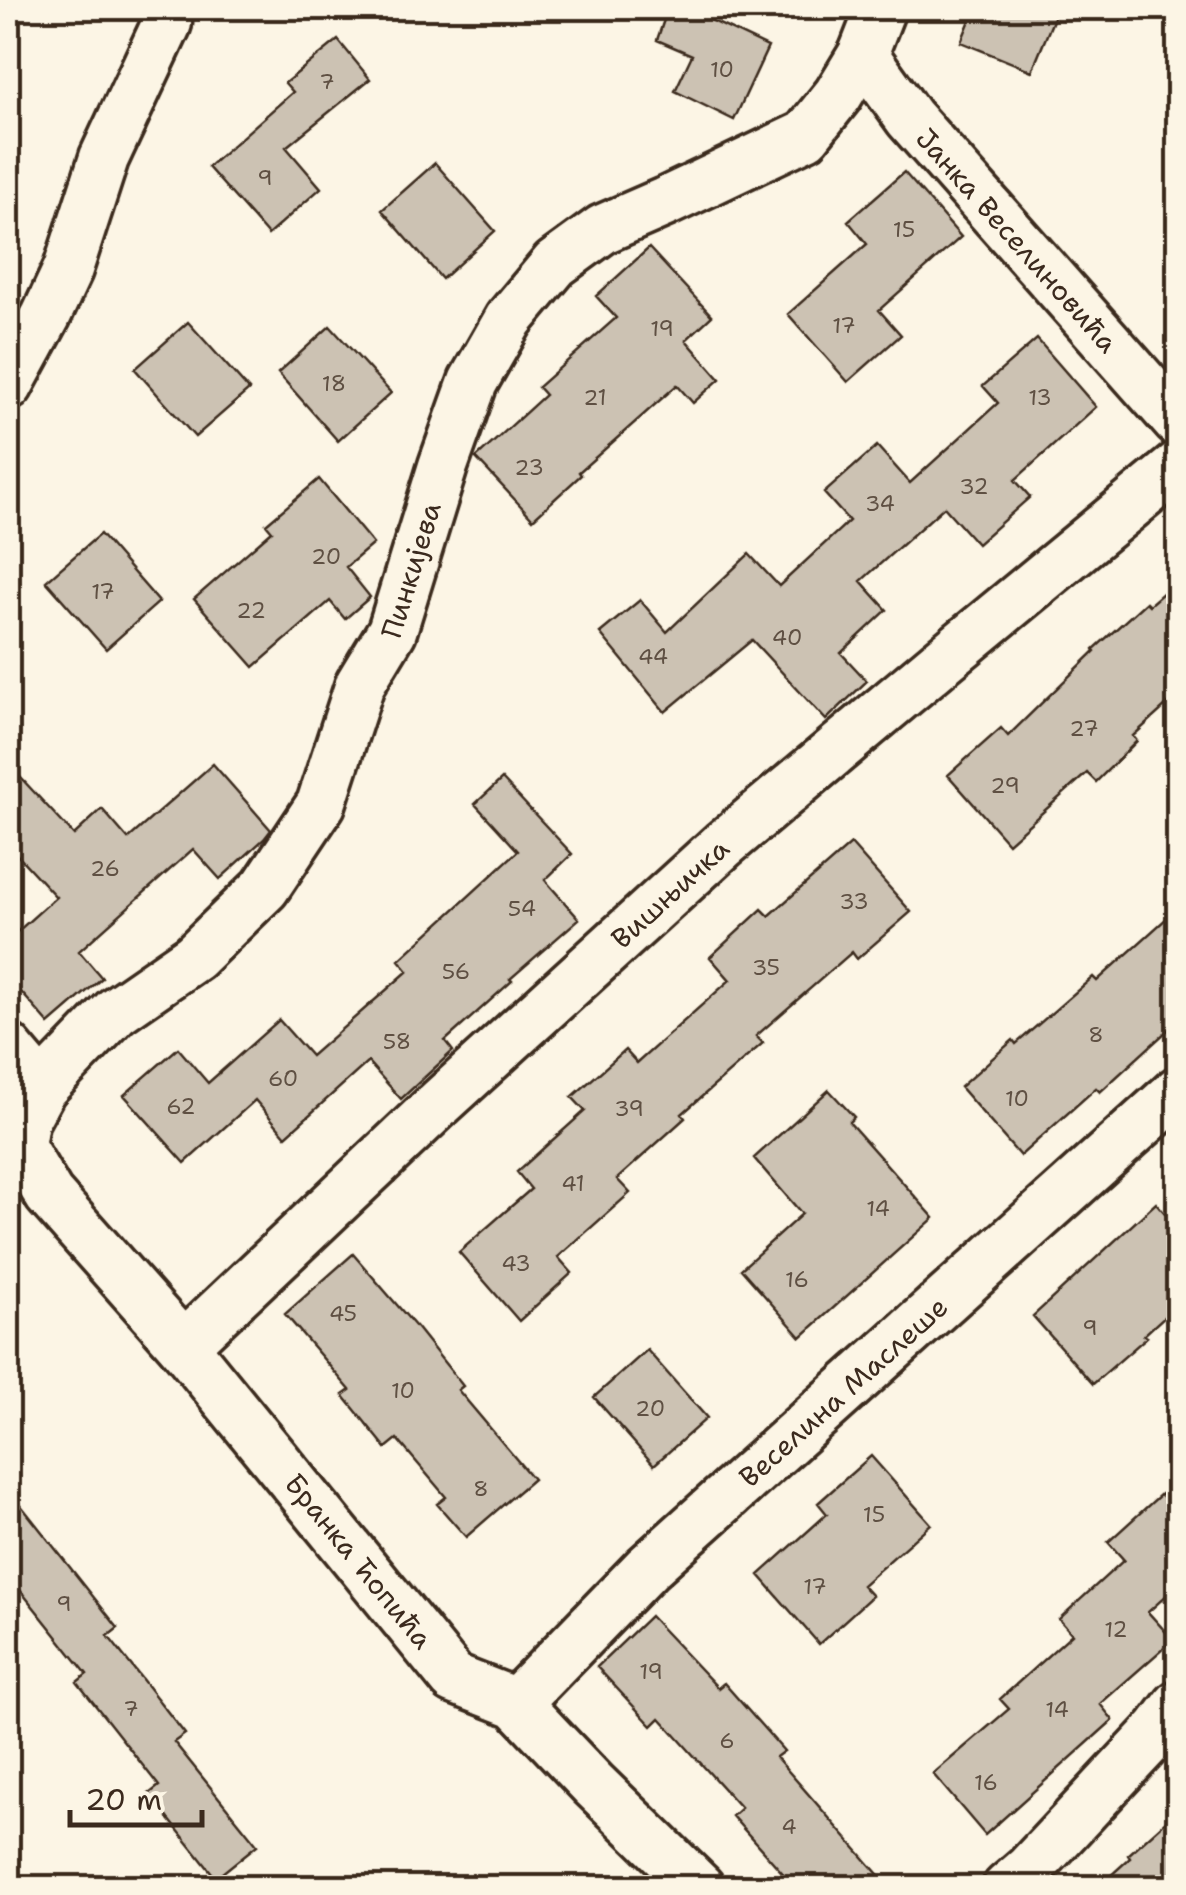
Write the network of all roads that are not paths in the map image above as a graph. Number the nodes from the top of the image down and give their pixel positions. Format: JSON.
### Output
{"nodes":[{"id":1,"x":166,"y":8,"type":"edge"},
{"id":2,"x":881,"y":8,"type":"edge"},
{"id":3,"x":863,"y":54,"type":"junction"},
{"id":4,"x":8,"y":386,"type":"edge"},
{"id":5,"x":1178,"y":422,"type":"edge"},
{"id":6,"x":1178,"y":466,"type":"edge"},
{"id":7,"x":8,"y":1048,"type":"edge"},
{"id":8,"x":42,"y":1088,"type":"junction"},
{"id":9,"x":1178,"y":1091,"type":"edge"},
{"id":10,"x":14,"y":1149,"type":"edge"},
{"id":11,"x":49,"y":1195,"type":"joint"},
{"id":12,"x":184,"y":1346,"type":"junction"},
{"id":13,"x":516,"y":1702,"type":"junction"},
{"id":14,"x":1178,"y":1705,"type":"edge"},
{"id":15,"x":700,"y":1888,"type":"edge"},
{"id":16,"x":1008,"y":1888,"type":"edge"}],
"edges":[{"from":1,"to":4,"type":"street"},
{"from":2,"to":3,"type":"street","name":"Пинкијева"},
{"from":3,"to":5,"type":"street","name":"Јанка Веселиновића"},
{"from":3,"to":8,"type":"street","name":"Пинкијева"},
{"from":6,"to":12,"type":"street","name":"Вишњичка"},
{"from":7,"to":8,"type":"street"},
{"from":8,"to":10,"type":"street","name":"Пинкијева"},
{"from":9,"to":13,"type":"street","name":"Веселина Маслеше"},
{"from":10,"to":11,"type":"street","name":"Пинкијева"},
{"from":11,"to":12,"type":"street","name":"Бранка Ћопића"},
{"from":12,"to":13,"type":"street","name":"Бранка Ћопића"},
{"from":13,"to":15,"type":"street","name":"Бранка Ћопића"},
{"from":14,"to":16,"type":"street"}]}
